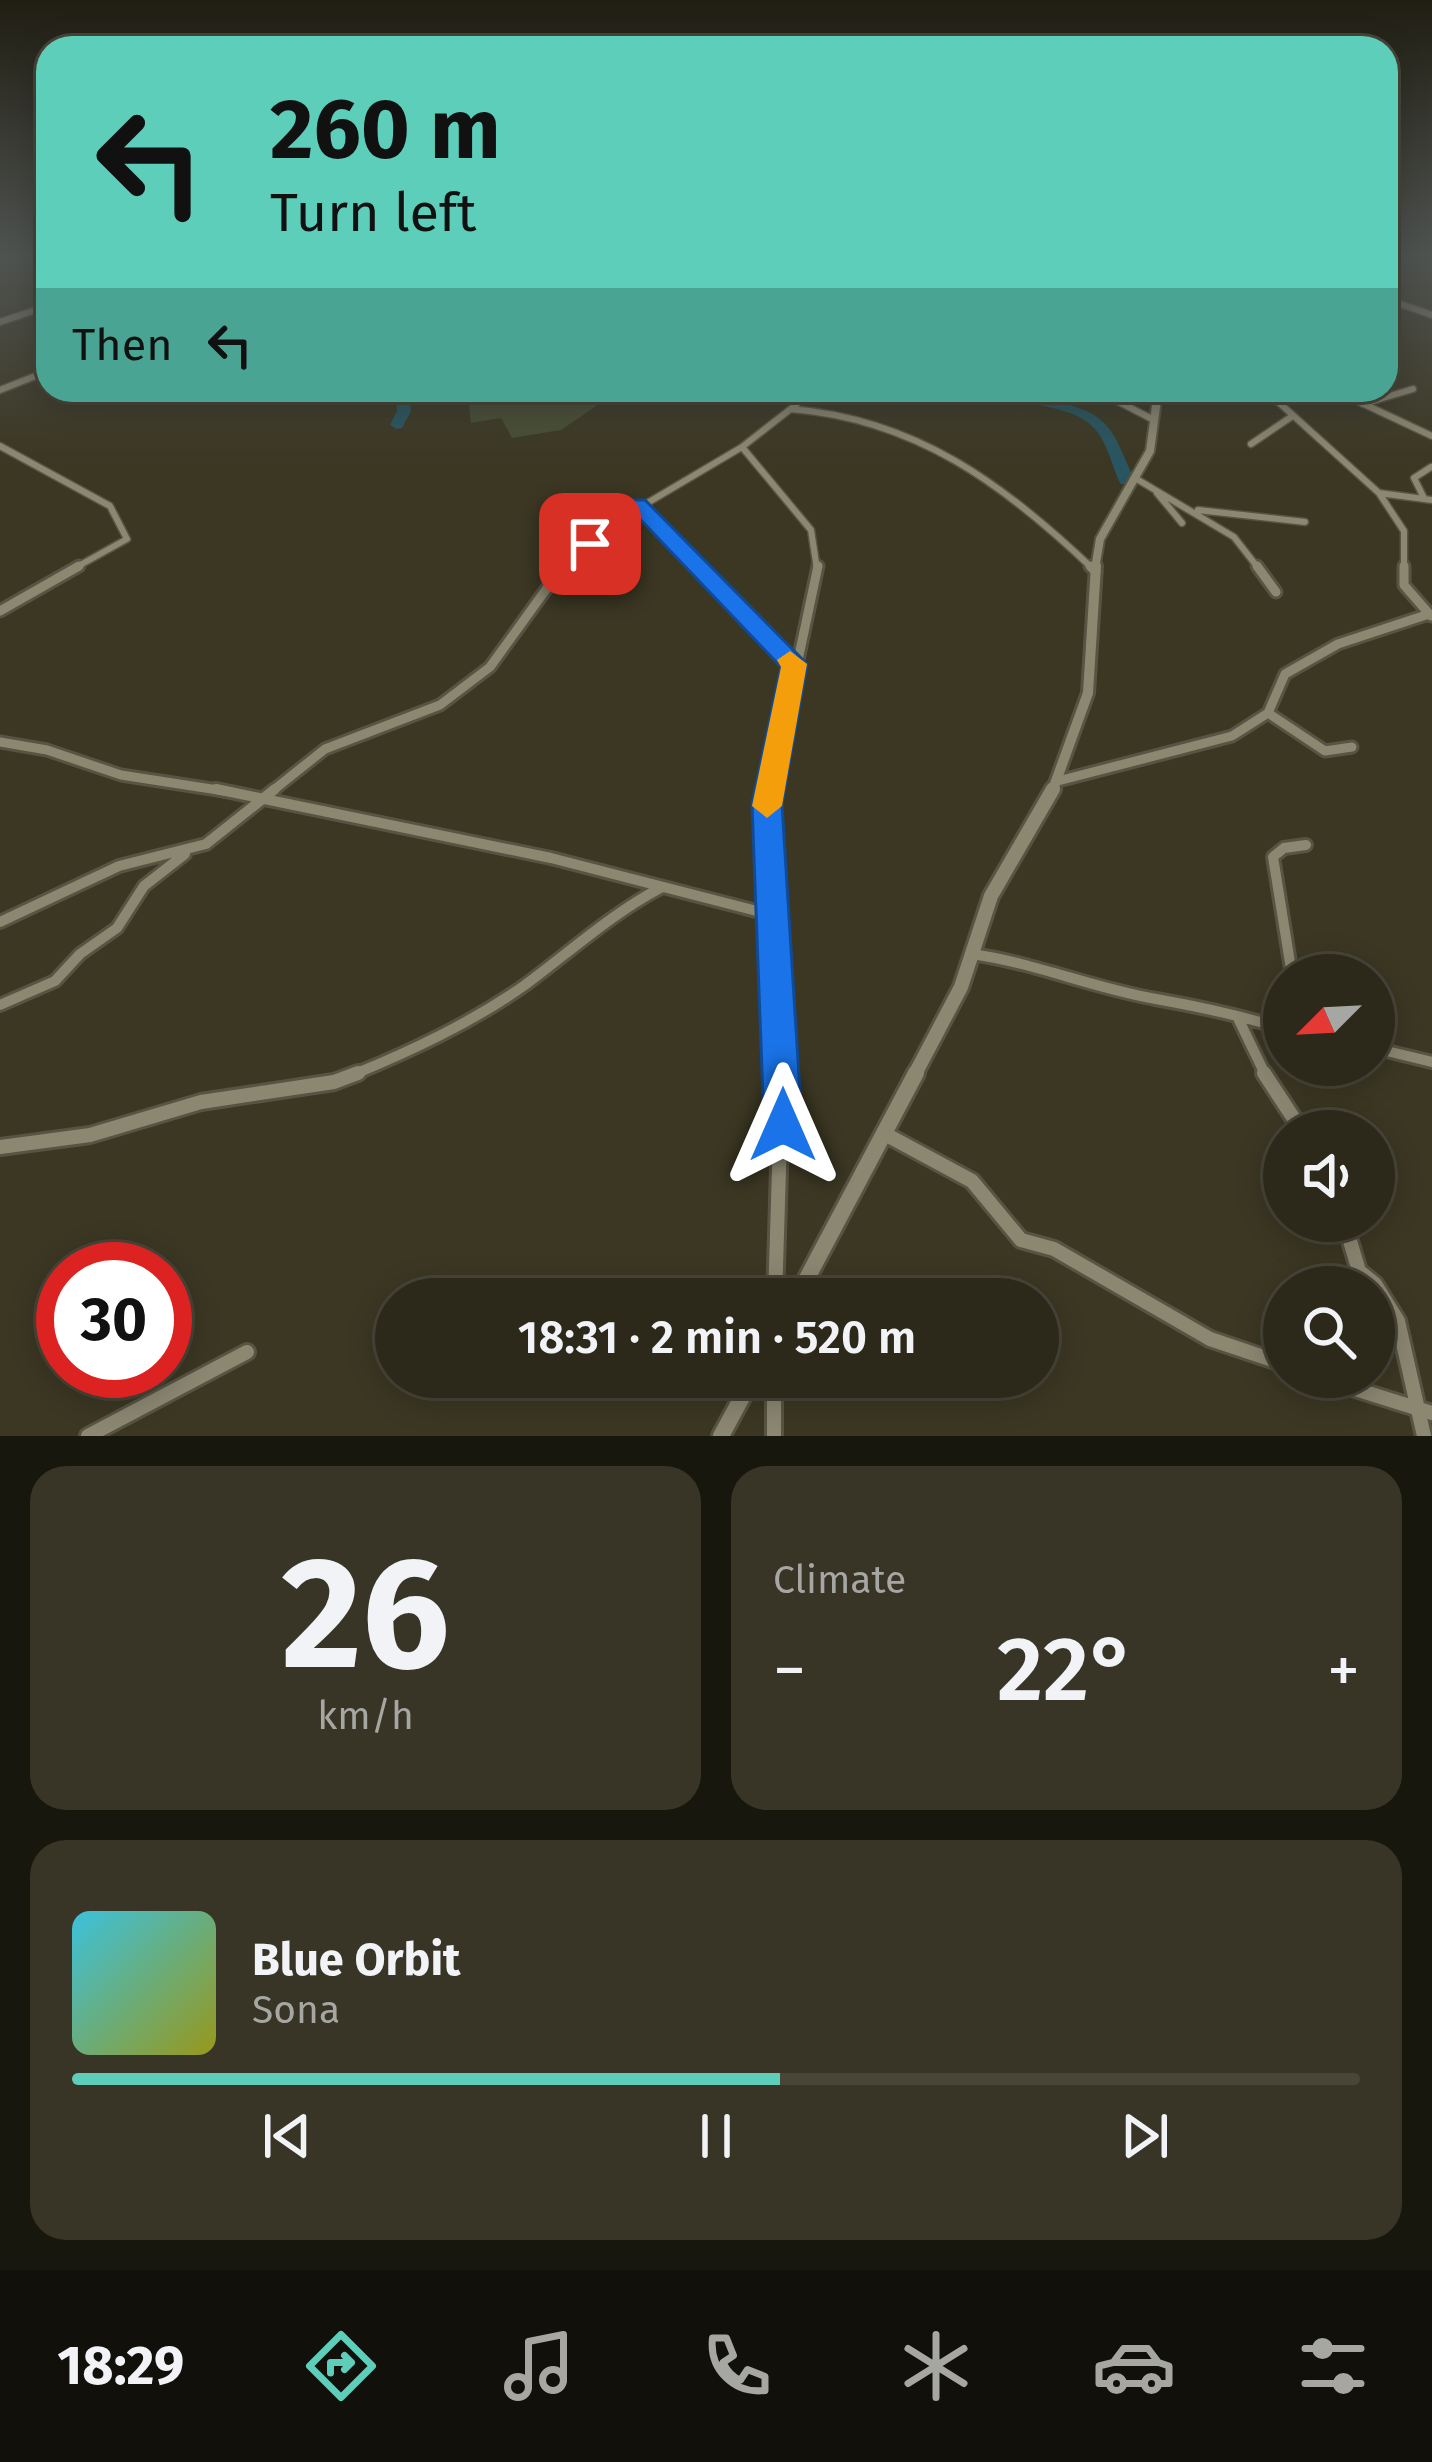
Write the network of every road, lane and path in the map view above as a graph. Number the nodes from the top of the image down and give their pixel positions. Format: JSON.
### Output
{"nodes":[{"id":1,"x":36,"y":376,"type":"edge"},
{"id":2,"x":1413,"y":389,"type":"dead end"},
{"id":3,"x":0,"y":390,"type":"edge"},
{"id":4,"x":1398,"y":394,"type":"edge"},
{"id":5,"x":795,"y":402,"type":"edge"},
{"id":6,"x":1119,"y":402,"type":"edge"},
{"id":7,"x":1156,"y":402,"type":"edge"},
{"id":8,"x":1277,"y":402,"type":"edge"},
{"id":9,"x":1360,"y":402,"type":"edge"},
{"id":10,"x":1371,"y":402,"type":"edge"},
{"id":11,"x":1364,"y":404,"type":"junction"},
{"id":12,"x":791,"y":409,"type":"junction"},
{"id":13,"x":1292,"y":418,"type":"junction"},
{"id":14,"x":1154,"y":420,"type":"junction"},
{"id":15,"x":1432,"y":436,"type":"edge"},
{"id":16,"x":1251,"y":444,"type":"dead end"},
{"id":17,"x":0,"y":446,"type":"edge"},
{"id":18,"x":742,"y":447,"type":"junction"},
{"id":19,"x":1431,"y":467,"type":"edge"},
{"id":20,"x":1135,"y":478,"type":"junction"},
{"id":21,"x":1153,"y":489,"type":"junction"},
{"id":22,"x":1379,"y":493,"type":"junction"},
{"id":23,"x":1428,"y":499,"type":"edge"},
{"id":24,"x":638,"y":504,"type":"junction"},
{"id":25,"x":1192,"y":510,"type":"junction"},
{"id":26,"x":1305,"y":522,"type":"dead end"},
{"id":27,"x":1182,"y":523,"type":"dead end"},
{"id":28,"x":1096,"y":572,"type":"junction"},
{"id":29,"x":1276,"y":592,"type":"dead end"},
{"id":30,"x":0,"y":610,"type":"edge"},
{"id":31,"x":1430,"y":616,"type":"edge"},
{"id":32,"x":794,"y":664,"type":"junction"},
{"id":33,"x":1268,"y":713,"type":"junction"},
{"id":34,"x":0,"y":742,"type":"edge"},
{"id":35,"x":1352,"y":747,"type":"dead end"},
{"id":36,"x":1058,"y":781,"type":"junction"},
{"id":37,"x":262,"y":802,"type":"junction"},
{"id":38,"x":1306,"y":844,"type":"dead end"},
{"id":39,"x":185,"y":854,"type":"junction"},
{"id":40,"x":662,"y":887,"type":"junction"},
{"id":41,"x":776,"y":916,"type":"junction"},
{"id":42,"x":0,"y":922,"type":"edge"},
{"id":43,"x":973,"y":954,"type":"junction"},
{"id":44,"x":1289,"y":954,"type":"edge"},
{"id":45,"x":0,"y":1005,"type":"edge"},
{"id":46,"x":1237,"y":1016,"type":"junction"},
{"id":47,"x":1263,"y":1023,"type":"edge"},
{"id":48,"x":1395,"y":1053,"type":"edge"},
{"id":49,"x":1432,"y":1062,"type":"edge"},
{"id":50,"x":1289,"y":1110,"type":"edge"},
{"id":51,"x":885,"y":1134,"type":"junction"},
{"id":52,"x":0,"y":1148,"type":"edge"},
{"id":53,"x":1350,"y":1242,"type":"edge"},
{"id":54,"x":777,"y":1278,"type":"edge"},
{"id":55,"x":807,"y":1278,"type":"edge"},
{"id":56,"x":247,"y":1352,"type":"dead end"},
{"id":57,"x":1263,"y":1357,"type":"edge"},
{"id":58,"x":742,"y":1398,"type":"edge"},
{"id":59,"x":774,"y":1398,"type":"edge"},
{"id":60,"x":1382,"y":1398,"type":"edge"},
{"id":61,"x":1425,"y":1412,"type":"edge"},
{"id":62,"x":88,"y":1436,"type":"edge"},
{"id":63,"x":721,"y":1436,"type":"edge"},
{"id":64,"x":774,"y":1436,"type":"edge"},
{"id":65,"x":1424,"y":1436,"type":"edge"}],
"edges":[{"from":1,"to":3,"type":"street"},
{"from":2,"to":4,"type":"street"},
{"from":5,"to":12,"type":"street"},
{"from":6,"to":14,"type":"street"},
{"from":7,"to":14,"type":"street"},
{"from":8,"to":13,"type":"street"},
{"from":9,"to":11,"type":"street"},
{"from":10,"to":11,"type":"street"},
{"from":11,"to":15,"type":"street"},
{"from":12,"to":18,"type":"street"},
{"from":12,"to":28,"type":"street"},
{"from":13,"to":16,"type":"street"},
{"from":13,"to":22,"type":"street"},
{"from":14,"to":20,"type":"street"},
{"from":17,"to":30,"type":"street"},
{"from":18,"to":24,"type":"street"},
{"from":18,"to":32,"type":"street"},
{"from":19,"to":23,"type":"street"},
{"from":20,"to":21,"type":"street"},
{"from":20,"to":28,"type":"street"},
{"from":21,"to":25,"type":"street"},
{"from":21,"to":27,"type":"street"},
{"from":22,"to":23,"type":"street"},
{"from":22,"to":31,"type":"street"},
{"from":24,"to":32,"type":"street"},
{"from":24,"to":37,"type":"street"},
{"from":25,"to":26,"type":"street"},
{"from":25,"to":29,"type":"street"},
{"from":28,"to":36,"type":"street"},
{"from":31,"to":33,"type":"street"},
{"from":32,"to":41,"type":"street"},
{"from":33,"to":35,"type":"street"},
{"from":33,"to":36,"type":"street"},
{"from":34,"to":37,"type":"street"},
{"from":36,"to":43,"type":"street"},
{"from":37,"to":39,"type":"street"},
{"from":37,"to":40,"type":"street"},
{"from":38,"to":44,"type":"street"},
{"from":39,"to":42,"type":"street"},
{"from":39,"to":45,"type":"street"},
{"from":40,"to":41,"type":"street"},
{"from":40,"to":52,"type":"street"},
{"from":41,"to":54,"type":"street"},
{"from":43,"to":46,"type":"street"},
{"from":43,"to":51,"type":"street"},
{"from":46,"to":47,"type":"street"},
{"from":46,"to":50,"type":"street"},
{"from":48,"to":49,"type":"street"},
{"from":51,"to":55,"type":"street"},
{"from":51,"to":57,"type":"street"},
{"from":53,"to":61,"type":"street"},
{"from":56,"to":62,"type":"street"},
{"from":58,"to":63,"type":"street"},
{"from":59,"to":64,"type":"street"},
{"from":60,"to":61,"type":"street"},
{"from":61,"to":65,"type":"street"}]}
